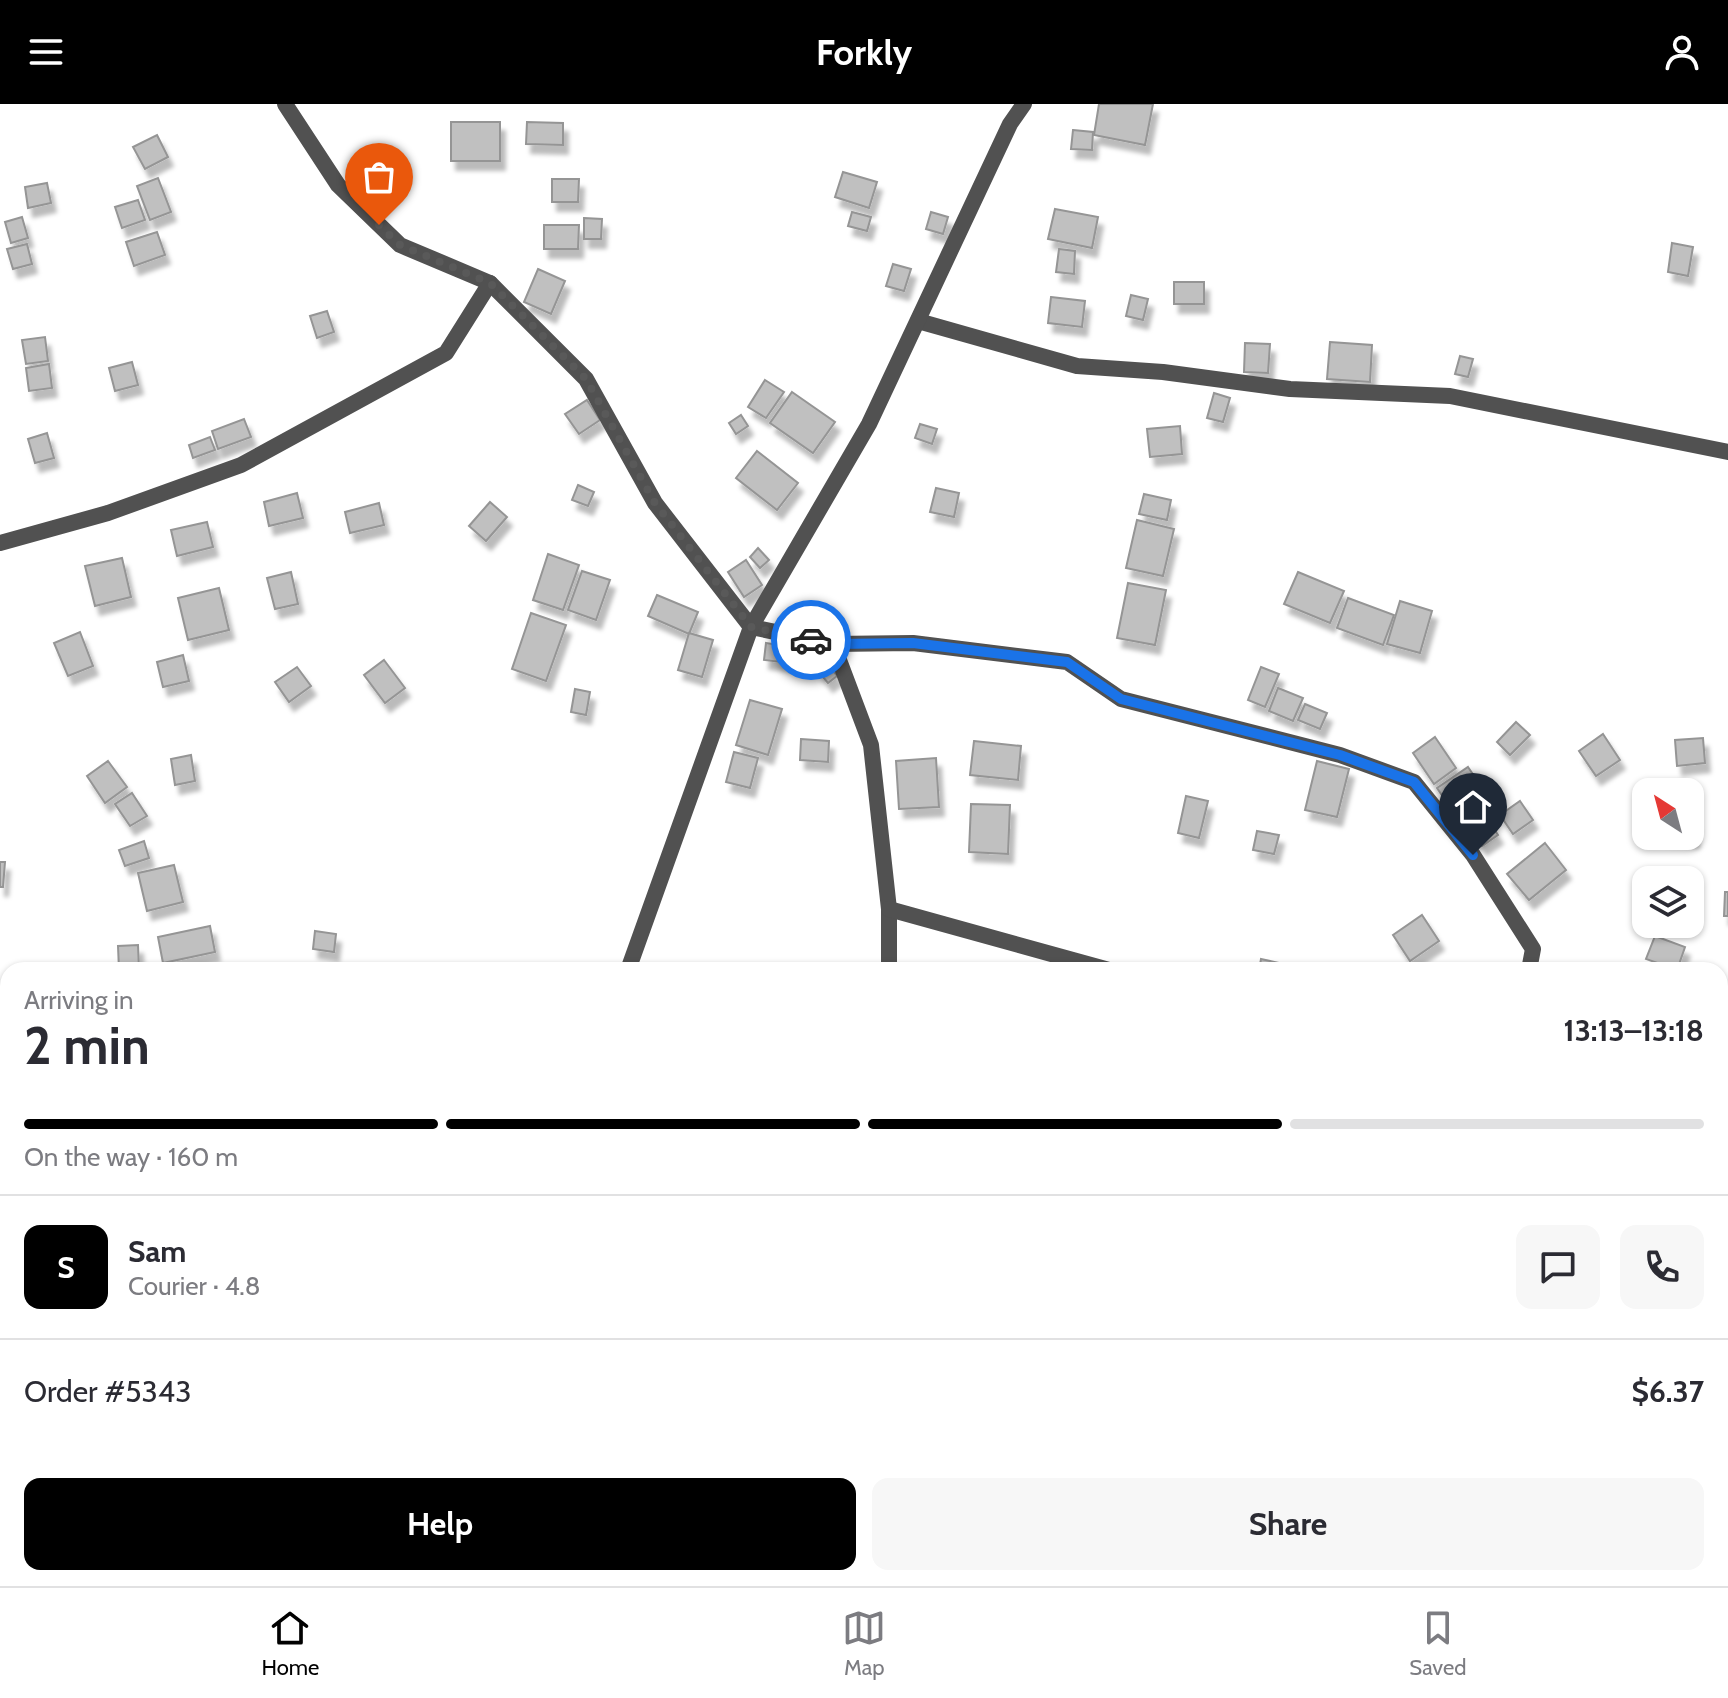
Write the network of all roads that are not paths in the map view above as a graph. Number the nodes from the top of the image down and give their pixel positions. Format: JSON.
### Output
{"nodes":[{"id":1,"x":285,"y":104,"type":"edge"},
{"id":2,"x":1024,"y":104,"type":"edge"},
{"id":3,"x":490,"y":283,"type":"junction"},
{"id":4,"x":918,"y":321,"type":"junction"},
{"id":5,"x":1728,"y":452,"type":"edge"},
{"id":6,"x":0,"y":543,"type":"edge"},
{"id":7,"x":751,"y":627,"type":"junction"},
{"id":8,"x":833,"y":644,"type":"junction"},
{"id":9,"x":889,"y":909,"type":"junction"},
{"id":10,"x":631,"y":962,"type":"edge"},
{"id":11,"x":889,"y":962,"type":"edge"},
{"id":12,"x":1066,"y":962,"type":"edge"},
{"id":13,"x":1531,"y":962,"type":"edge"}],
"edges":[{"from":1,"to":3,"type":"street"},
{"from":2,"to":4,"type":"street"},
{"from":3,"to":6,"type":"street"},
{"from":3,"to":7,"type":"street"},
{"from":4,"to":5,"type":"street"},
{"from":4,"to":7,"type":"street"},
{"from":7,"to":8,"type":"street"},
{"from":7,"to":10,"type":"street"},
{"from":8,"to":9,"type":"street"},
{"from":8,"to":13,"type":"street"},
{"from":9,"to":11,"type":"street"},
{"from":9,"to":12,"type":"street"}]}
